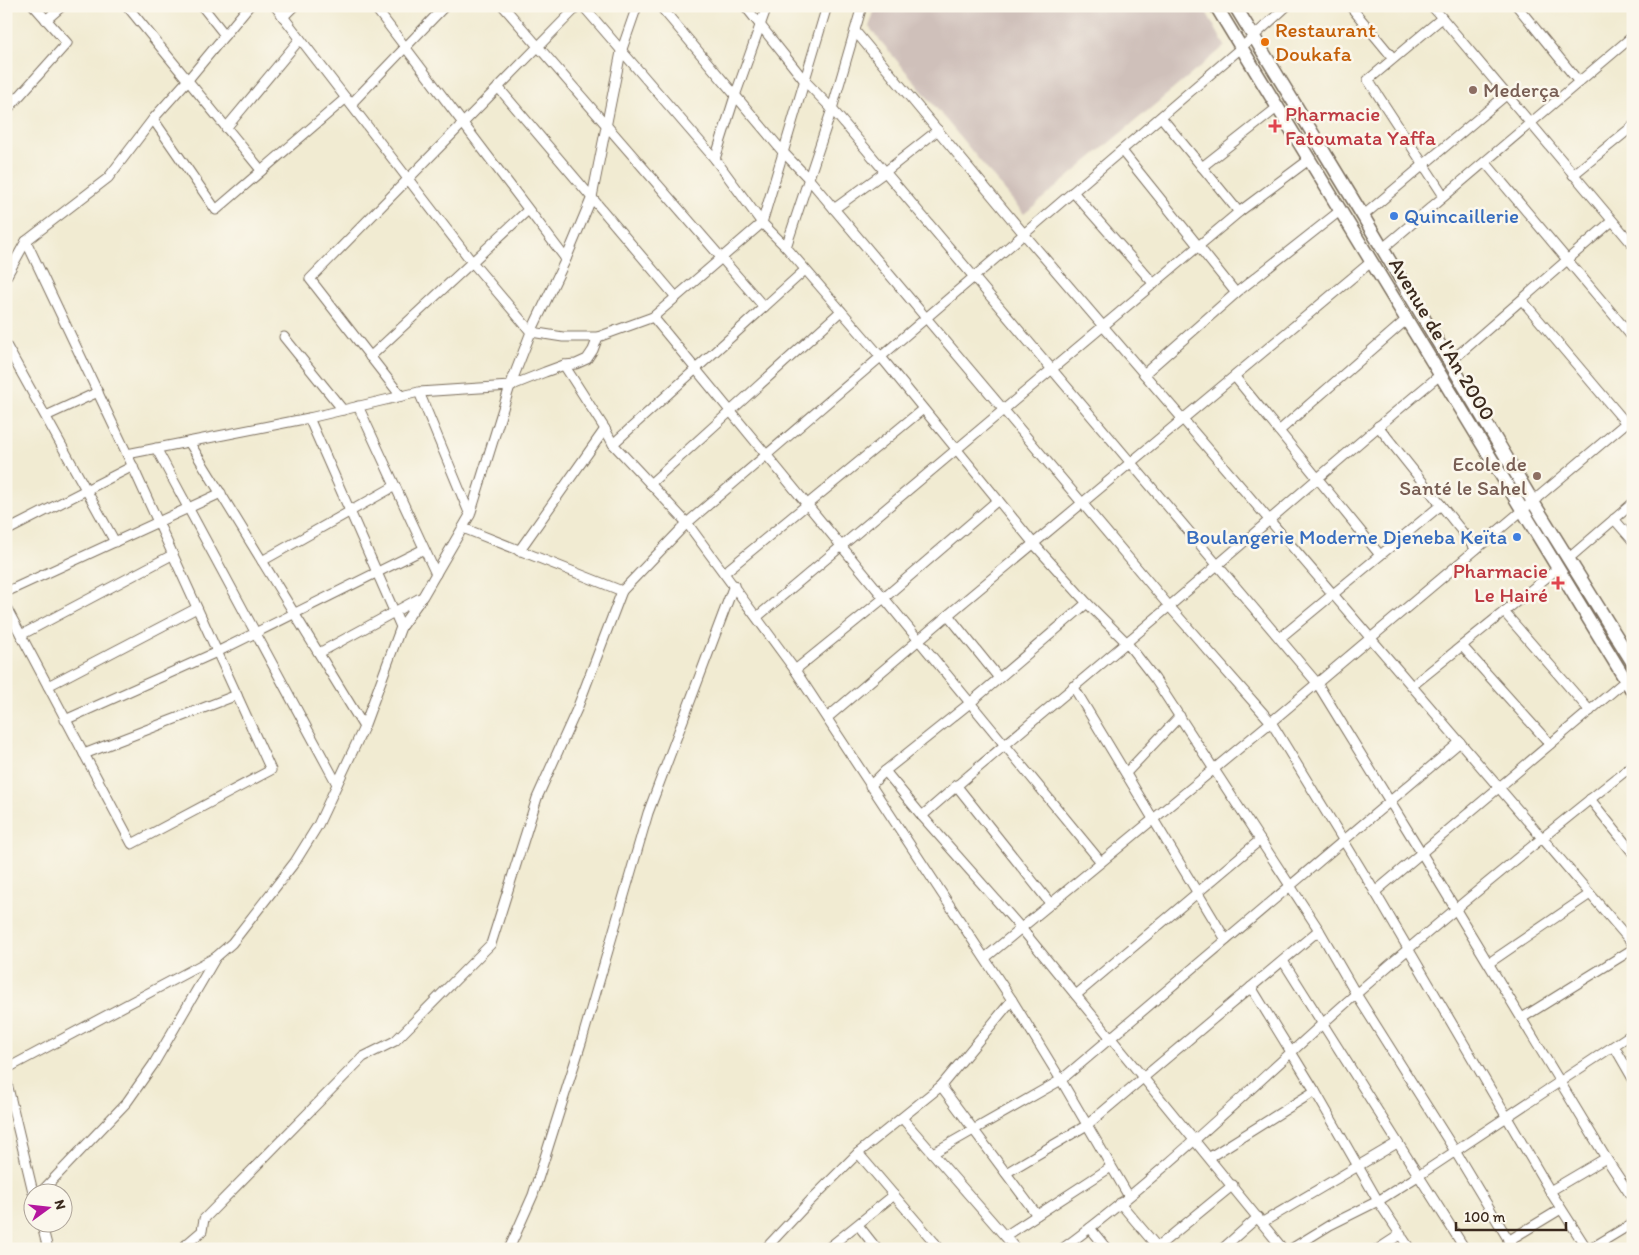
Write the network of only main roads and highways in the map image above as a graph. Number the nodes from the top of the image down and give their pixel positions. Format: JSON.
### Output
{"nodes":[{"id":1,"x":1216,"y":6,"type":"edge"},
{"id":2,"x":1235,"y":6,"type":"edge"},
{"id":3,"x":1633,"y":663,"type":"edge"},
{"id":4,"x":1633,"y":692,"type":"edge"}],
"edges":[{"from":1,"to":4,"type":"main road","name":"Avenue de l'An 2000"},
{"from":2,"to":3,"type":"main road","name":"Avenue de l'An 2000"}]}
